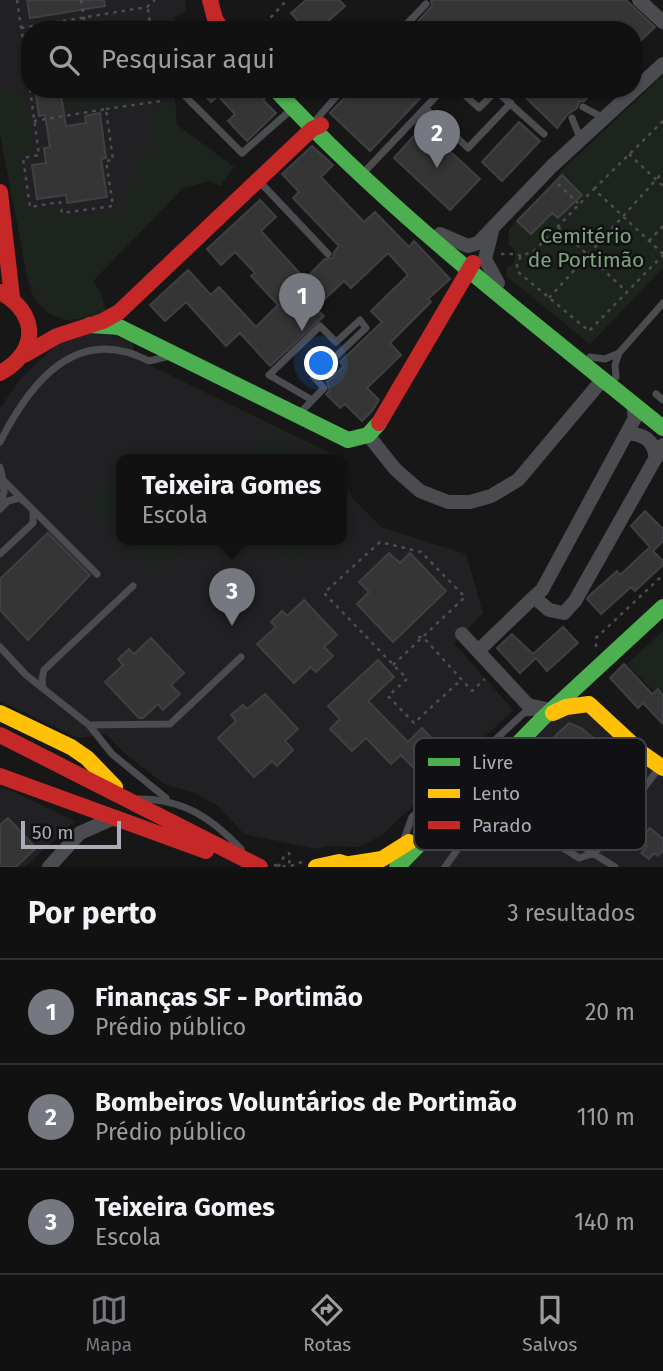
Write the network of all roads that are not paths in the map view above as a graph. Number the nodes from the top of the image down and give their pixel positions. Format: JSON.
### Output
{"nodes":[{"id":1,"x":210,"y":0,"type":"edge"},
{"id":2,"x":639,"y":0,"type":"edge"},
{"id":3,"x":426,"y":4,"type":"dead end"},
{"id":4,"x":216,"y":21,"type":"edge"},
{"id":5,"x":410,"y":21,"type":"edge"},
{"id":6,"x":663,"y":22,"type":"edge"},
{"id":7,"x":663,"y":64,"type":"edge"},
{"id":8,"x":642,"y":84,"type":"edge"},
{"id":9,"x":187,"y":98,"type":"edge"},
{"id":10,"x":283,"y":98,"type":"edge"},
{"id":11,"x":290,"y":98,"type":"edge"},
{"id":12,"x":336,"y":98,"type":"edge"},
{"id":13,"x":434,"y":98,"type":"edge"},
{"id":14,"x":468,"y":98,"type":"edge"},
{"id":15,"x":489,"y":98,"type":"edge"},
{"id":16,"x":505,"y":98,"type":"edge"},
{"id":17,"x":627,"y":98,"type":"edge"},
{"id":18,"x":511,"y":103,"type":"junction"},
{"id":19,"x":583,"y":107,"type":"dead end"},
{"id":20,"x":425,"y":108,"type":"junction"},
{"id":21,"x":292,"y":109,"type":"junction"},
{"id":22,"x":572,"y":118,"type":"dead end"},
{"id":23,"x":605,"y":119,"type":"junction"},
{"id":24,"x":316,"y":124,"type":"junction"},
{"id":25,"x":544,"y":134,"type":"dead end"},
{"id":26,"x":581,"y":141,"type":"junction"},
{"id":27,"x":368,"y":168,"type":"junction"},
{"id":28,"x":259,"y":180,"type":"junction"},
{"id":29,"x":0,"y":192,"type":"edge"},
{"id":30,"x":492,"y":231,"type":"junction"},
{"id":31,"x":440,"y":234,"type":"junction"},
{"id":32,"x":328,"y":254,"type":"dead end"},
{"id":33,"x":471,"y":267,"type":"junction"},
{"id":34,"x":493,"y":285,"type":"junction"},
{"id":35,"x":6,"y":294,"type":"edge"},
{"id":36,"x":453,"y":296,"type":"junction"},
{"id":37,"x":131,"y":303,"type":"junction"},
{"id":38,"x":663,"y":303,"type":"edge"},
{"id":39,"x":28,"y":317,"type":"junction"},
{"id":40,"x":82,"y":326,"type":"junction"},
{"id":41,"x":140,"y":338,"type":"junction"},
{"id":42,"x":619,"y":353,"type":"junction"},
{"id":43,"x":24,"y":355,"type":"junction"},
{"id":44,"x":175,"y":355,"type":"junction"},
{"id":45,"x":590,"y":357,"type":"junction"},
{"id":46,"x":3,"y":375,"type":"edge"},
{"id":47,"x":609,"y":378,"type":"junction"},
{"id":48,"x":656,"y":394,"type":"dead end"},
{"id":49,"x":313,"y":400,"type":"junction"},
{"id":50,"x":663,"y":400,"type":"edge"},
{"id":51,"x":633,"y":403,"type":"junction"},
{"id":52,"x":663,"y":415,"type":"edge"},
{"id":53,"x":297,"y":416,"type":"junction"},
{"id":54,"x":663,"y":428,"type":"edge"},
{"id":55,"x":627,"y":433,"type":"junction"},
{"id":56,"x":368,"y":435,"type":"junction"},
{"id":57,"x":0,"y":442,"type":"edge"},
{"id":58,"x":659,"y":451,"type":"edge"},
{"id":59,"x":0,"y":467,"type":"edge"},
{"id":60,"x":3,"y":480,"type":"junction"},
{"id":61,"x":28,"y":504,"type":"junction"},
{"id":62,"x":0,"y":507,"type":"edge"},
{"id":63,"x":0,"y":554,"type":"edge"},
{"id":64,"x":97,"y":574,"type":"dead end"},
{"id":65,"x":133,"y":586,"type":"dead end"},
{"id":66,"x":534,"y":597,"type":"junction"},
{"id":67,"x":663,"y":607,"type":"edge"},
{"id":68,"x":462,"y":634,"type":"dead end"},
{"id":69,"x":0,"y":647,"type":"edge"},
{"id":70,"x":478,"y":651,"type":"junction"},
{"id":71,"x":241,"y":657,"type":"dead end"},
{"id":72,"x":609,"y":658,"type":"junction"},
{"id":73,"x":589,"y":677,"type":"junction"},
{"id":74,"x":43,"y":688,"type":"junction"},
{"id":75,"x":594,"y":708,"type":"junction"},
{"id":76,"x":0,"y":713,"type":"edge"},
{"id":77,"x":547,"y":714,"type":"junction"},
{"id":78,"x":89,"y":726,"type":"junction"},
{"id":79,"x":0,"y":736,"type":"edge"},
{"id":80,"x":497,"y":738,"type":"edge"},
{"id":81,"x":523,"y":738,"type":"edge"},
{"id":82,"x":626,"y":738,"type":"edge"},
{"id":83,"x":0,"y":749,"type":"edge"},
{"id":84,"x":646,"y":756,"type":"edge"},
{"id":85,"x":662,"y":767,"type":"edge"},
{"id":86,"x":0,"y":776,"type":"edge"},
{"id":87,"x":646,"y":788,"type":"edge"},
{"id":88,"x":129,"y":799,"type":"junction"},
{"id":89,"x":172,"y":802,"type":"junction"},
{"id":90,"x":414,"y":815,"type":"edge"},
{"id":91,"x":116,"y":817,"type":"junction"},
{"id":92,"x":414,"y":839,"type":"edge"},
{"id":93,"x":414,"y":849,"type":"edge"},
{"id":94,"x":401,"y":850,"type":"junction"},
{"id":95,"x":457,"y":850,"type":"edge"},
{"id":96,"x":567,"y":850,"type":"edge"},
{"id":97,"x":590,"y":850,"type":"edge"},
{"id":98,"x":597,"y":850,"type":"edge"},
{"id":99,"x":206,"y":851,"type":"junction"},
{"id":100,"x":595,"y":853,"type":"junction"},
{"id":101,"x":316,"y":864,"type":"edge"},
{"id":102,"x":263,"y":865,"type":"edge"},
{"id":103,"x":353,"y":865,"type":"edge"},
{"id":104,"x":51,"y":866,"type":"edge"},
{"id":105,"x":232,"y":867,"type":"edge"},
{"id":106,"x":397,"y":867,"type":"edge"},
{"id":107,"x":445,"y":867,"type":"edge"},
{"id":108,"x":615,"y":867,"type":"edge"}],
"edges":[{"from":1,"to":4,"type":"street"},
{"from":2,"to":6,"type":"street"},
{"from":3,"to":5,"type":"lane"},
{"from":7,"to":8,"type":"street"},
{"from":9,"to":21,"type":"lane"},
{"from":10,"to":21,"type":"street"},
{"from":11,"to":24,"type":"street"},
{"from":12,"to":24,"type":"lane"},
{"from":13,"to":20,"type":"lane"},
{"from":14,"to":15,"type":"lane"},
{"from":16,"to":18,"type":"lane"},
{"from":17,"to":23,"type":"street"},
{"from":18,"to":20,"type":"lane"},
{"from":18,"to":25,"type":"lane"},
{"from":19,"to":23,"type":"lane"},
{"from":20,"to":27,"type":"lane"},
{"from":21,"to":24,"type":"street"},
{"from":22,"to":26,"type":"lane"},
{"from":23,"to":26,"type":"street"},
{"from":24,"to":27,"type":"street"},
{"from":24,"to":28,"type":"street"},
{"from":24,"to":33,"type":"street"},
{"from":26,"to":30,"type":"street"},
{"from":27,"to":31,"type":"street"},
{"from":28,"to":32,"type":"lane"},
{"from":28,"to":37,"type":"street"},
{"from":29,"to":35,"type":"street"},
{"from":30,"to":31,"type":"street"},
{"from":30,"to":33,"type":"street"},
{"from":30,"to":34,"type":"street"},
{"from":31,"to":33,"type":"street"},
{"from":33,"to":34,"type":"street"},
{"from":33,"to":36,"type":"street"},
{"from":34,"to":36,"type":"street"},
{"from":34,"to":45,"type":"street"},
{"from":34,"to":47,"type":"street"},
{"from":35,"to":39,"type":"street"},
{"from":36,"to":56,"type":"street"},
{"from":37,"to":40,"type":"street"},
{"from":37,"to":41,"type":"street"},
{"from":38,"to":42,"type":"lane"},
{"from":39,"to":40,"type":"street"},
{"from":39,"to":43,"type":"street"},
{"from":40,"to":41,"type":"street"},
{"from":40,"to":43,"type":"street"},
{"from":41,"to":44,"type":"street"},
{"from":42,"to":45,"type":"lane"},
{"from":42,"to":47,"type":"lane"},
{"from":43,"to":46,"type":"street"},
{"from":44,"to":53,"type":"street"},
{"from":44,"to":57,"type":"lane"},
{"from":45,"to":47,"type":"street"},
{"from":47,"to":51,"type":"street"},
{"from":47,"to":52,"type":"street"},
{"from":47,"to":56,"type":"street"},
{"from":48,"to":50,"type":"lane"},
{"from":49,"to":49,"type":"lane"},
{"from":49,"to":53,"type":"lane"},
{"from":51,"to":54,"type":"street"},
{"from":51,"to":55,"type":"street"},
{"from":53,"to":56,"type":"street"},
{"from":55,"to":58,"type":"street"},
{"from":55,"to":66,"type":"street"},
{"from":58,"to":66,"type":"street"},
{"from":59,"to":60,"type":"lane"},
{"from":60,"to":61,"type":"lane"},
{"from":60,"to":62,"type":"lane"},
{"from":61,"to":62,"type":"lane"},
{"from":61,"to":63,"type":"lane"},
{"from":61,"to":64,"type":"lane"},
{"from":65,"to":74,"type":"lane"},
{"from":66,"to":70,"type":"street"},
{"from":67,"to":72,"type":"street"},
{"from":68,"to":70,"type":"street"},
{"from":69,"to":74,"type":"lane"},
{"from":70,"to":77,"type":"street"},
{"from":71,"to":78,"type":"lane"},
{"from":72,"to":73,"type":"street"},
{"from":72,"to":75,"type":"street"},
{"from":73,"to":75,"type":"street"},
{"from":73,"to":77,"type":"street"},
{"from":74,"to":78,"type":"lane"},
{"from":75,"to":77,"type":"street"},
{"from":75,"to":82,"type":"street"},
{"from":76,"to":88,"type":"street"},
{"from":77,"to":80,"type":"lane"},
{"from":77,"to":81,"type":"street"},
{"from":78,"to":89,"type":"lane"},
{"from":79,"to":88,"type":"street"},
{"from":83,"to":99,"type":"street"},
{"from":84,"to":85,"type":"street"},
{"from":85,"to":87,"type":"lane"},
{"from":86,"to":91,"type":"street"},
{"from":88,"to":89,"type":"lane"},
{"from":88,"to":102,"type":"street"},
{"from":89,"to":102,"type":"lane"},
{"from":90,"to":94,"type":"lane"},
{"from":91,"to":99,"type":"street"},
{"from":91,"to":104,"type":"street"},
{"from":92,"to":94,"type":"street"},
{"from":93,"to":106,"type":"street"},
{"from":94,"to":103,"type":"street"},
{"from":95,"to":107,"type":"lane"},
{"from":96,"to":100,"type":"lane"},
{"from":97,"to":100,"type":"lane"},
{"from":98,"to":100,"type":"lane"},
{"from":99,"to":105,"type":"street"},
{"from":100,"to":108,"type":"lane"},
{"from":101,"to":103,"type":"street"}]}
